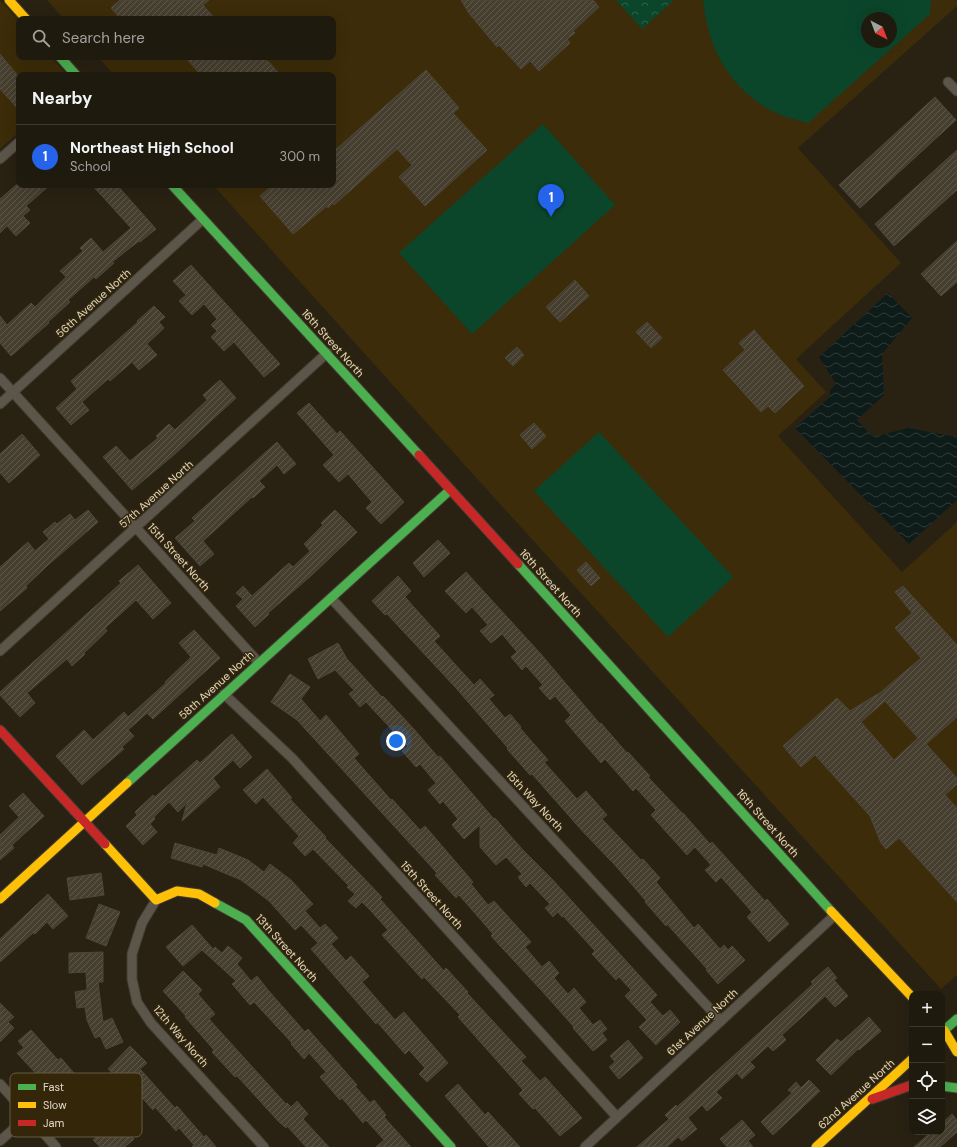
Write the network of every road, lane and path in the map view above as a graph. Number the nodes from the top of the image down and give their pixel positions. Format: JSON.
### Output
{"nodes":[{"id":1,"x":9,"y":0,"type":"edge"},
{"id":2,"x":23,"y":16,"type":"edge"},
{"id":3,"x":63,"y":60,"type":"edge"},
{"id":4,"x":73,"y":72,"type":"edge"},
{"id":5,"x":948,"y":82,"type":"dead end"},
{"id":6,"x":957,"y":91,"type":"edge"},
{"id":7,"x":16,"y":145,"type":"edge"},
{"id":8,"x":0,"y":159,"type":"edge"},
{"id":9,"x":175,"y":188,"type":"edge"},
{"id":10,"x":203,"y":219,"type":"junction"},
{"id":11,"x":327,"y":353,"type":"junction"},
{"id":12,"x":0,"y":378,"type":"edge"},
{"id":13,"x":13,"y":392,"type":"junction"},
{"id":14,"x":0,"y":404,"type":"edge"},
{"id":15,"x":450,"y":490,"type":"junction"},
{"id":16,"x":136,"y":528,"type":"junction"},
{"id":17,"x":331,"y":598,"type":"junction"},
{"id":18,"x":0,"y":650,"type":"edge"},
{"id":19,"x":259,"y":663,"type":"junction"},
{"id":20,"x":224,"y":694,"type":"junction"},
{"id":21,"x":0,"y":730,"type":"edge"},
{"id":22,"x":84,"y":821,"type":"junction"},
{"id":23,"x":0,"y":899,"type":"edge"},
{"id":24,"x":156,"y":900,"type":"junction"},
{"id":25,"x":835,"y":916,"type":"junction"},
{"id":26,"x":909,"y":994,"type":"edge"},
{"id":27,"x":957,"y":1019,"type":"edge"},
{"id":28,"x":721,"y":1021,"type":"junction"},
{"id":29,"x":945,"y":1028,"type":"edge"},
{"id":30,"x":945,"y":1031,"type":"edge"},
{"id":31,"x":945,"y":1033,"type":"edge"},
{"id":32,"x":957,"y":1040,"type":"edge"},
{"id":33,"x":957,"y":1052,"type":"edge"},
{"id":34,"x":909,"y":1062,"type":"edge"},
{"id":35,"x":0,"y":1084,"type":"edge"},
{"id":36,"x":909,"y":1086,"type":"edge"},
{"id":37,"x":945,"y":1086,"type":"edge"},
{"id":38,"x":957,"y":1088,"type":"edge"},
{"id":39,"x":10,"y":1095,"type":"edge"},
{"id":40,"x":867,"y":1101,"type":"junction"},
{"id":41,"x":617,"y":1117,"type":"junction"},
{"id":42,"x":10,"y":1132,"type":"edge"},
{"id":43,"x":47,"y":1137,"type":"edge"},
{"id":44,"x":0,"y":1141,"type":"edge"},
{"id":45,"x":56,"y":1147,"type":"edge"},
{"id":46,"x":264,"y":1147,"type":"edge"},
{"id":47,"x":451,"y":1147,"type":"edge"},
{"id":48,"x":585,"y":1147,"type":"edge"},
{"id":49,"x":816,"y":1147,"type":"edge"}],
"edges":[{"from":1,"to":2,"type":"street"},
{"from":3,"to":4,"type":"street"},
{"from":5,"to":6,"type":"street"},
{"from":7,"to":8,"type":"street"},
{"from":9,"to":10,"type":"street","name":"16th Street North"},
{"from":10,"to":11,"type":"street","name":"16th Street North"},
{"from":10,"to":13,"type":"street","name":"56th Avenue North"},
{"from":11,"to":15,"type":"street","name":"16th Street North"},
{"from":11,"to":16,"type":"street","name":"57th Avenue North"},
{"from":12,"to":13,"type":"street","name":"15th Street North"},
{"from":13,"to":14,"type":"street","name":"56th Avenue North"},
{"from":13,"to":16,"type":"street","name":"15th Street North"},
{"from":15,"to":17,"type":"street","name":"58th Avenue North"},
{"from":15,"to":25,"type":"street","name":"16th Street North"},
{"from":16,"to":18,"type":"street","name":"57th Avenue North"},
{"from":16,"to":19,"type":"street","name":"15th Street North"},
{"from":17,"to":19,"type":"street","name":"58th Avenue North"},
{"from":17,"to":28,"type":"street","name":"15th Way North"},
{"from":19,"to":20,"type":"street","name":"58th Avenue North"},
{"from":20,"to":22,"type":"street","name":"58th Avenue North"},
{"from":20,"to":41,"type":"street","name":"15th Street North"},
{"from":21,"to":22,"type":"street"},
{"from":22,"to":23,"type":"street","name":"58th Avenue North"},
{"from":22,"to":24,"type":"street"},
{"from":24,"to":46,"type":"street","name":"12th Way North"},
{"from":24,"to":47,"type":"street","name":"13th Street North"},
{"from":25,"to":26,"type":"street","name":"16th Street North"},
{"from":25,"to":28,"type":"street","name":"61st Avenue North"},
{"from":27,"to":29,"type":"street"},
{"from":28,"to":41,"type":"street","name":"61st Avenue North"},
{"from":30,"to":32,"type":"street"},
{"from":31,"to":33,"type":"street"},
{"from":34,"to":40,"type":"street","name":"62nd Avenue North"},
{"from":35,"to":39,"type":"street"},
{"from":36,"to":40,"type":"street"},
{"from":37,"to":38,"type":"street"},
{"from":40,"to":49,"type":"street","name":"62nd Avenue North"},
{"from":41,"to":48,"type":"street","name":"61st Avenue North"},
{"from":42,"to":44,"type":"street"},
{"from":43,"to":45,"type":"street"}]}
